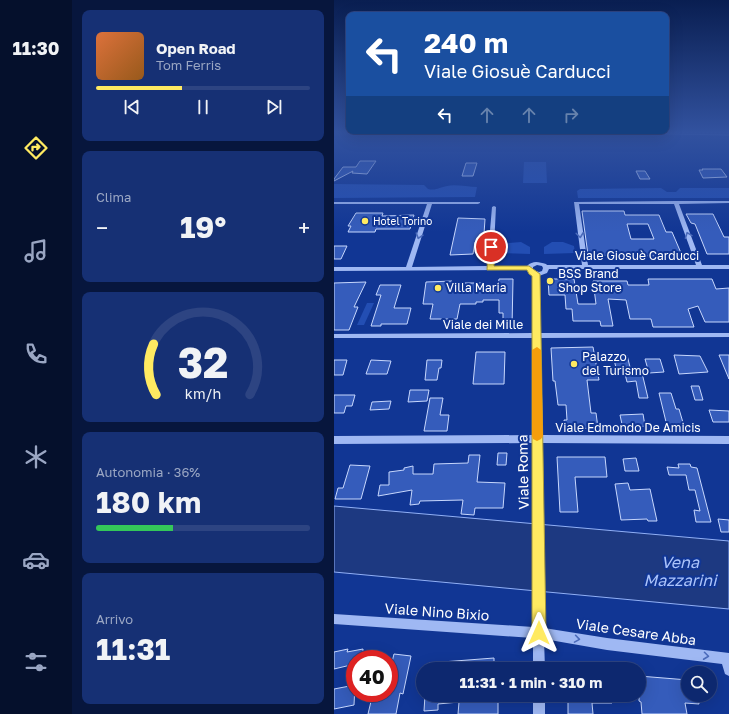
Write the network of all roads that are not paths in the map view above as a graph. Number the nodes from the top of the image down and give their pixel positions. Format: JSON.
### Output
{"nodes":[{"id":1,"x":676,"y":202,"type":"junction"},
{"id":2,"x":729,"y":202,"type":"edge"},
{"id":3,"x":334,"y":203,"type":"edge"},
{"id":4,"x":430,"y":203,"type":"junction"},
{"id":5,"x":478,"y":203,"type":"dead end"},
{"id":6,"x":494,"y":207,"type":"dead end"},
{"id":7,"x":585,"y":266,"type":"junction"},
{"id":8,"x":546,"y":267,"type":"junction"},
{"id":9,"x":700,"y":267,"type":"junction"},
{"id":10,"x":729,"y":267,"type":"edge"},
{"id":11,"x":408,"y":268,"type":"junction"},
{"id":12,"x":490,"y":268,"type":"junction"},
{"id":13,"x":529,"y":268,"type":"junction"},
{"id":14,"x":334,"y":269,"type":"edge"},
{"id":15,"x":536,"y":274,"type":"junction"},
{"id":16,"x":729,"y":335,"type":"edge"},
{"id":17,"x":334,"y":336,"type":"edge"},
{"id":18,"x":536,"y":336,"type":"junction"},
{"id":19,"x":537,"y":439,"type":"junction"},
{"id":20,"x":334,"y":440,"type":"edge"},
{"id":21,"x":729,"y":440,"type":"edge"},
{"id":22,"x":334,"y":619,"type":"edge"},
{"id":23,"x":539,"y":633,"type":"junction"},
{"id":24,"x":539,"y":662,"type":"edge"},
{"id":25,"x":728,"y":663,"type":"edge"},
{"id":26,"x":539,"y":702,"type":"edge"},
{"id":27,"x":538,"y":714,"type":"edge"}],
"edges":[{"from":1,"to":2,"type":"street"},
{"from":1,"to":7,"type":"street","one_way":true},
{"from":9,"to":1,"type":"street","one_way":true},
{"from":3,"to":4,"type":"street"},
{"from":4,"to":5,"type":"street"},
{"from":4,"to":11,"type":"street","one_way":true},
{"from":6,"to":12,"type":"street"},
{"from":7,"to":8,"type":"street","name":"Viale Giosuè Carducci"},
{"from":7,"to":9,"type":"street","name":"Viale Giosuè Carducci"},
{"from":8,"to":13,"type":"street","name":"Viale Giosuè Carducci"},
{"from":8,"to":15,"type":"street"},
{"from":9,"to":10,"type":"street","name":"Viale Giosuè Carducci"},
{"from":11,"to":12,"type":"street"},
{"from":11,"to":14,"type":"street"},
{"from":12,"to":13,"type":"street"},
{"from":13,"to":15,"type":"street"},
{"from":15,"to":18,"type":"street","name":"Viale Roma"},
{"from":16,"to":18,"type":"street","name":"Viale dei Mille"},
{"from":17,"to":18,"type":"street","name":"Viale dei Mille"},
{"from":18,"to":19,"type":"street","name":"Viale Roma"},
{"from":19,"to":20,"type":"street","name":"Viale Edmondo De Amicis"},
{"from":19,"to":21,"type":"street","name":"Viale Edmondo De Amicis"},
{"from":19,"to":23,"type":"street","name":"Viale Roma"},
{"from":22,"to":23,"type":"street","name":"Viale Nino Bixio"},
{"from":23,"to":24,"type":"street","name":"Viale Roma"},
{"from":23,"to":25,"type":"street","name":"Viale Cesare Abba","one_way":true},
{"from":26,"to":27,"type":"street"}]}
